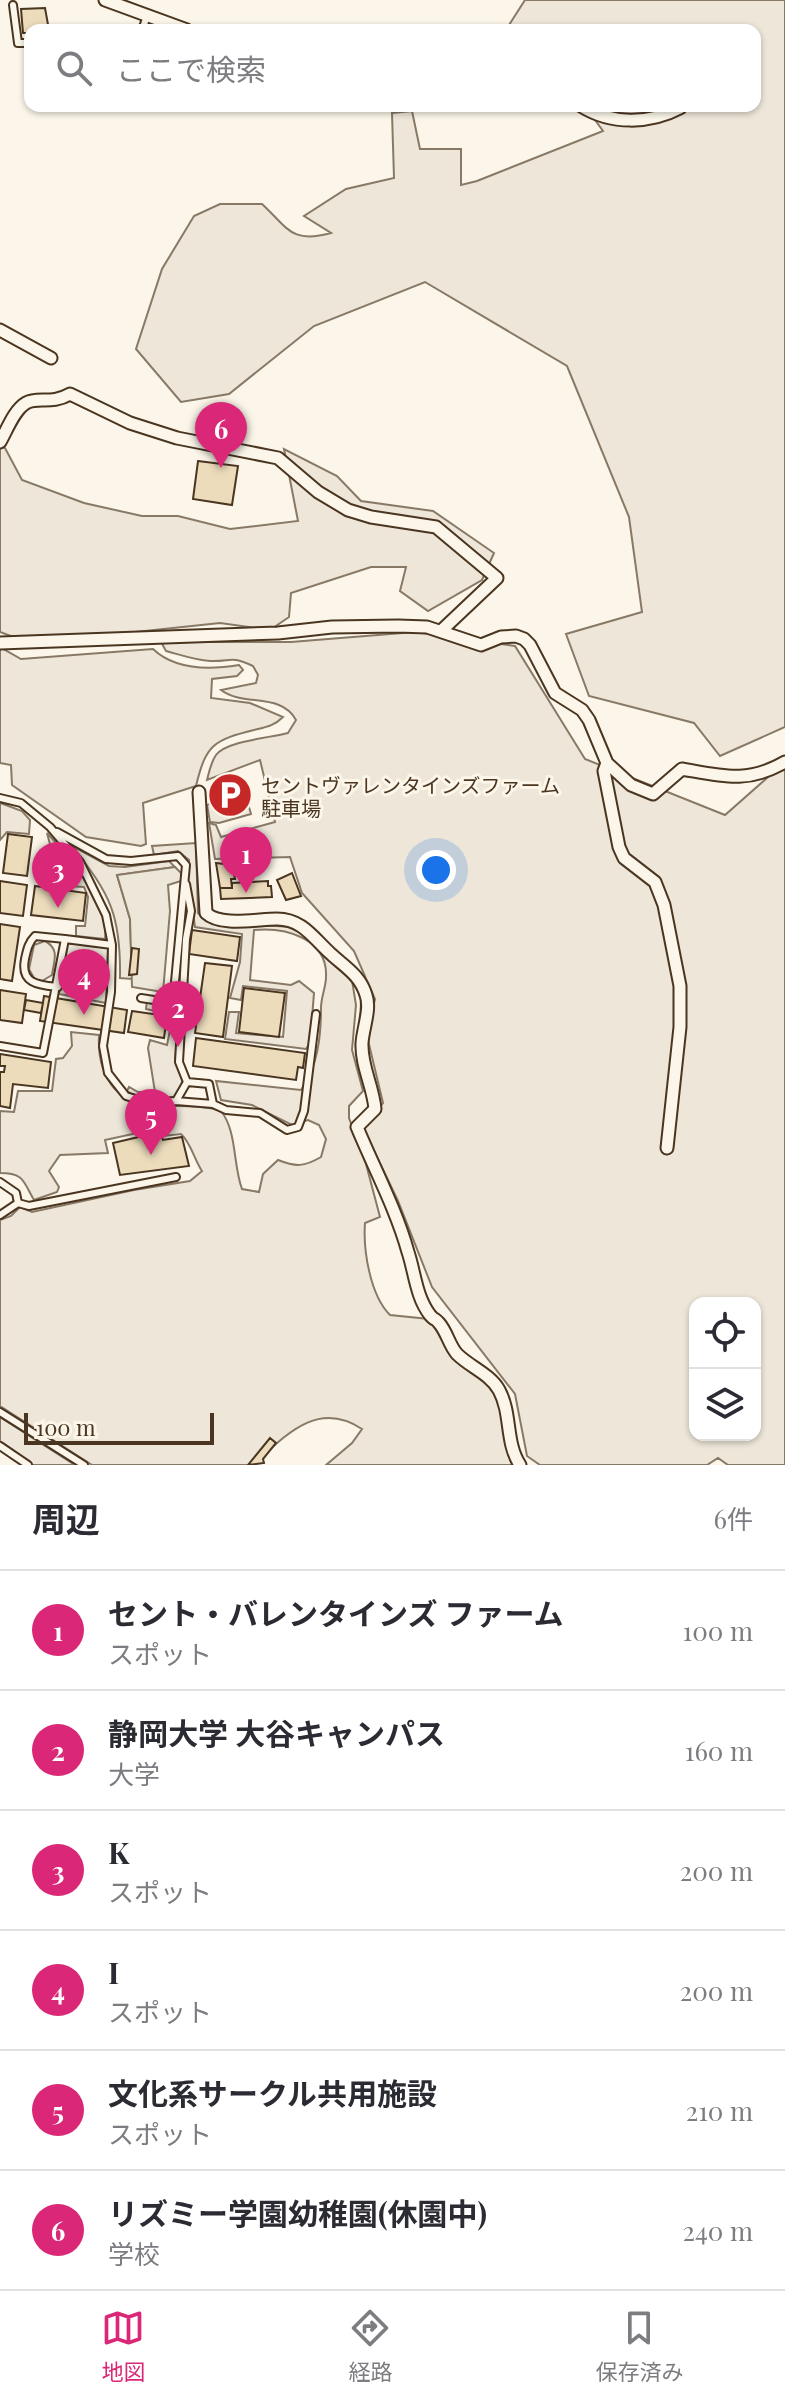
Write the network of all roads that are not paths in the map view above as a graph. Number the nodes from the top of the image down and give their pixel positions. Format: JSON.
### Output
{"nodes":[{"id":1,"x":105,"y":0,"type":"edge"},
{"id":2,"x":13,"y":5,"type":"dead end"},
{"id":3,"x":147,"y":16,"type":"junction"},
{"id":4,"x":144,"y":24,"type":"edge"},
{"id":5,"x":170,"y":24,"type":"edge"},
{"id":6,"x":24,"y":43,"type":"edge"},
{"id":7,"x":594,"y":112,"type":"edge"},
{"id":8,"x":672,"y":112,"type":"edge"},
{"id":9,"x":0,"y":330,"type":"edge"},
{"id":10,"x":51,"y":358,"type":"dead end"},
{"id":11,"x":0,"y":442,"type":"edge"},
{"id":12,"x":442,"y":630,"type":"junction"},
{"id":13,"x":0,"y":643,"type":"edge"},
{"id":14,"x":785,"y":762,"type":"edge"},
{"id":15,"x":607,"y":763,"type":"junction"},
{"id":16,"x":199,"y":792,"type":"dead end"},
{"id":17,"x":0,"y":798,"type":"edge"},
{"id":18,"x":50,"y":827,"type":"junction"},
{"id":19,"x":185,"y":874,"type":"junction"},
{"id":20,"x":65,"y":939,"type":"junction"},
{"id":21,"x":112,"y":945,"type":"junction"},
{"id":22,"x":58,"y":987,"type":"junction"},
{"id":23,"x":141,"y":998,"type":"dead end"},
{"id":24,"x":316,"y":1014,"type":"dead end"},
{"id":25,"x":0,"y":1046,"type":"edge"},
{"id":26,"x":187,"y":1082,"type":"junction"},
{"id":27,"x":176,"y":1101,"type":"junction"},
{"id":28,"x":213,"y":1104,"type":"junction"},
{"id":29,"x":667,"y":1148,"type":"dead end"},
{"id":30,"x":176,"y":1177,"type":"dead end"},
{"id":31,"x":0,"y":1182,"type":"edge"},
{"id":32,"x":18,"y":1203,"type":"junction"},
{"id":33,"x":0,"y":1215,"type":"edge"},
{"id":34,"x":0,"y":1412,"type":"edge"},
{"id":35,"x":0,"y":1446,"type":"edge"},
{"id":36,"x":28,"y":1465,"type":"edge"},
{"id":37,"x":84,"y":1465,"type":"edge"},
{"id":38,"x":520,"y":1465,"type":"edge"}],
"edges":[{"from":1,"to":3,"type":"street"},
{"from":2,"to":6,"type":"lane"},
{"from":3,"to":4,"type":"lane"},
{"from":3,"to":5,"type":"street"},
{"from":7,"to":8,"type":"street"},
{"from":9,"to":10,"type":"street"},
{"from":11,"to":12,"type":"street"},
{"from":12,"to":13,"type":"street"},
{"from":12,"to":15,"type":"street"},
{"from":14,"to":15,"type":"street"},
{"from":15,"to":29,"type":"street"},
{"from":16,"to":38,"type":"street"},
{"from":17,"to":18,"type":"lane"},
{"from":18,"to":19,"type":"lane"},
{"from":18,"to":21,"type":"lane"},
{"from":19,"to":23,"type":"lane"},
{"from":19,"to":26,"type":"lane"},
{"from":20,"to":21,"type":"lane"},
{"from":20,"to":22,"type":"lane"},
{"from":20,"to":22,"type":"lane"},
{"from":21,"to":27,"type":"lane"},
{"from":22,"to":25,"type":"lane"},
{"from":24,"to":28,"type":"lane"},
{"from":26,"to":27,"type":"lane"},
{"from":26,"to":28,"type":"lane"},
{"from":27,"to":28,"type":"lane"},
{"from":30,"to":32,"type":"lane"},
{"from":31,"to":32,"type":"lane"},
{"from":32,"to":33,"type":"lane"},
{"from":34,"to":37,"type":"lane"},
{"from":35,"to":36,"type":"lane"}]}
